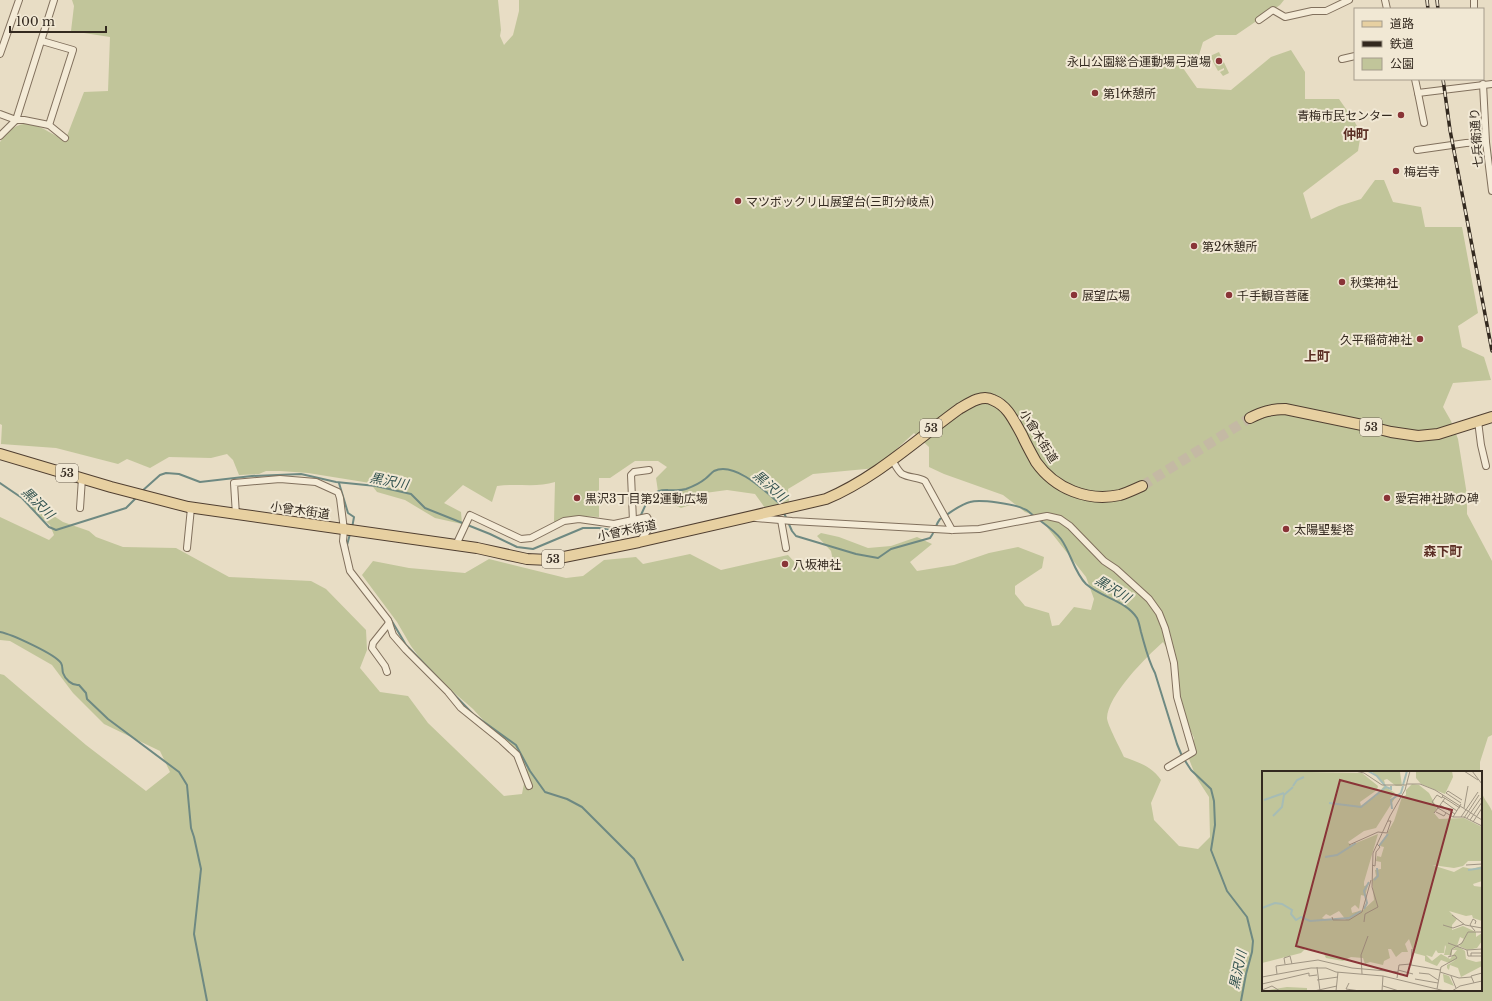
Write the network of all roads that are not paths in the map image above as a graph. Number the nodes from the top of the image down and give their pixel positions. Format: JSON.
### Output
{"nodes":[{"id":1,"x":19,"y":0,"type":"edge"},
{"id":2,"x":54,"y":0,"type":"edge"},
{"id":3,"x":1349,"y":0,"type":"edge"},
{"id":4,"x":1259,"y":20,"type":"dead end"},
{"id":5,"x":42,"y":41,"type":"junction"},
{"id":6,"x":0,"y":54,"type":"edge"},
{"id":7,"x":1354,"y":56,"type":"edge"},
{"id":8,"x":1342,"y":59,"type":"dead end"},
{"id":9,"x":1415,"y":80,"type":"edge"},
{"id":10,"x":1469,"y":80,"type":"edge"},
{"id":11,"x":1484,"y":84,"type":"junction"},
{"id":12,"x":1492,"y":84,"type":"edge"},
{"id":13,"x":1469,"y":86,"type":"junction"},
{"id":14,"x":1418,"y":93,"type":"junction"},
{"id":15,"x":0,"y":114,"type":"edge"},
{"id":16,"x":16,"y":120,"type":"junction"},
{"id":17,"x":1424,"y":123,"type":"dead end"},
{"id":18,"x":50,"y":124,"type":"junction"},
{"id":19,"x":0,"y":136,"type":"edge"},
{"id":20,"x":65,"y":138,"type":"dead end"},
{"id":21,"x":1486,"y":142,"type":"junction"},
{"id":22,"x":1417,"y":150,"type":"dead end"},
{"id":23,"x":1492,"y":191,"type":"edge"},
{"id":24,"x":1492,"y":417,"type":"edge"},
{"id":25,"x":1250,"y":418,"type":"tunnel mouth"},
{"id":26,"x":1478,"y":421,"type":"junction"},
{"id":27,"x":0,"y":454,"type":"edge"},
{"id":28,"x":892,"y":460,"type":"junction"},
{"id":29,"x":1486,"y":466,"type":"dead end"},
{"id":30,"x":649,"y":470,"type":"dead end"},
{"id":31,"x":82,"y":478,"type":"junction"},
{"id":32,"x":1142,"y":486,"type":"tunnel mouth"},
{"id":33,"x":80,"y":508,"type":"dead end"},
{"id":34,"x":191,"y":508,"type":"junction"},
{"id":35,"x":236,"y":515,"type":"junction"},
{"id":36,"x":784,"y":515,"type":"junction"},
{"id":37,"x":633,"y":521,"type":"junction"},
{"id":38,"x":349,"y":530,"type":"junction"},
{"id":39,"x":952,"y":530,"type":"junction"},
{"id":40,"x":639,"y":542,"type":"junction"},
{"id":41,"x":456,"y":545,"type":"junction"},
{"id":42,"x":187,"y":548,"type":"dead end"},
{"id":43,"x":786,"y":548,"type":"dead end"},
{"id":44,"x":389,"y":624,"type":"junction"},
{"id":45,"x":387,"y":672,"type":"dead end"},
{"id":46,"x":1168,"y":767,"type":"dead end"},
{"id":47,"x":529,"y":786,"type":"dead end"}],
"edges":[{"from":1,"to":6,"type":"street"},
{"from":2,"to":5,"type":"street"},
{"from":3,"to":4,"type":"street"},
{"from":5,"to":16,"type":"street"},
{"from":5,"to":18,"type":"street"},
{"from":7,"to":8,"type":"street"},
{"from":9,"to":14,"type":"street"},
{"from":10,"to":13,"type":"street"},
{"from":11,"to":12,"type":"street"},
{"from":11,"to":13,"type":"street"},
{"from":11,"to":21,"type":"street","name":"七兵衛通り"},
{"from":13,"to":14,"type":"street"},
{"from":14,"to":17,"type":"street"},
{"from":15,"to":16,"type":"street"},
{"from":16,"to":18,"type":"street"},
{"from":16,"to":19,"type":"street"},
{"from":18,"to":20,"type":"street"},
{"from":21,"to":22,"type":"street"},
{"from":21,"to":23,"type":"street","name":"七兵衛通り"},
{"from":24,"to":26,"type":"main road","number":"53"},
{"from":25,"to":26,"type":"main road","number":"53"},
{"from":26,"to":29,"type":"street"},
{"from":27,"to":31,"type":"main road","name":"小曾木街道","number":"53"},
{"from":28,"to":32,"type":"main road","name":"小曾木街道","number":"53"},
{"from":28,"to":36,"type":"main road","name":"小曾木街道","number":"53"},
{"from":28,"to":39,"type":"street"},
{"from":30,"to":37,"type":"street"},
{"from":31,"to":33,"type":"street"},
{"from":31,"to":34,"type":"main road","name":"小曾木街道","number":"53"},
{"from":34,"to":35,"type":"main road","name":"小曾木街道","number":"53"},
{"from":34,"to":42,"type":"street"},
{"from":35,"to":38,"type":"main road","name":"小曾木街道","number":"53"},
{"from":35,"to":38,"type":"street"},
{"from":36,"to":39,"type":"street"},
{"from":36,"to":40,"type":"main road","name":"小曾木街道","number":"53"},
{"from":36,"to":43,"type":"street"},
{"from":37,"to":40,"type":"street"},
{"from":37,"to":41,"type":"street"},
{"from":38,"to":41,"type":"main road","name":"小曾木街道","number":"53"},
{"from":38,"to":44,"type":"street"},
{"from":39,"to":46,"type":"street"},
{"from":40,"to":41,"type":"main road","name":"小曾木街道","number":"53"},
{"from":44,"to":45,"type":"street"},
{"from":44,"to":47,"type":"street"}]}
